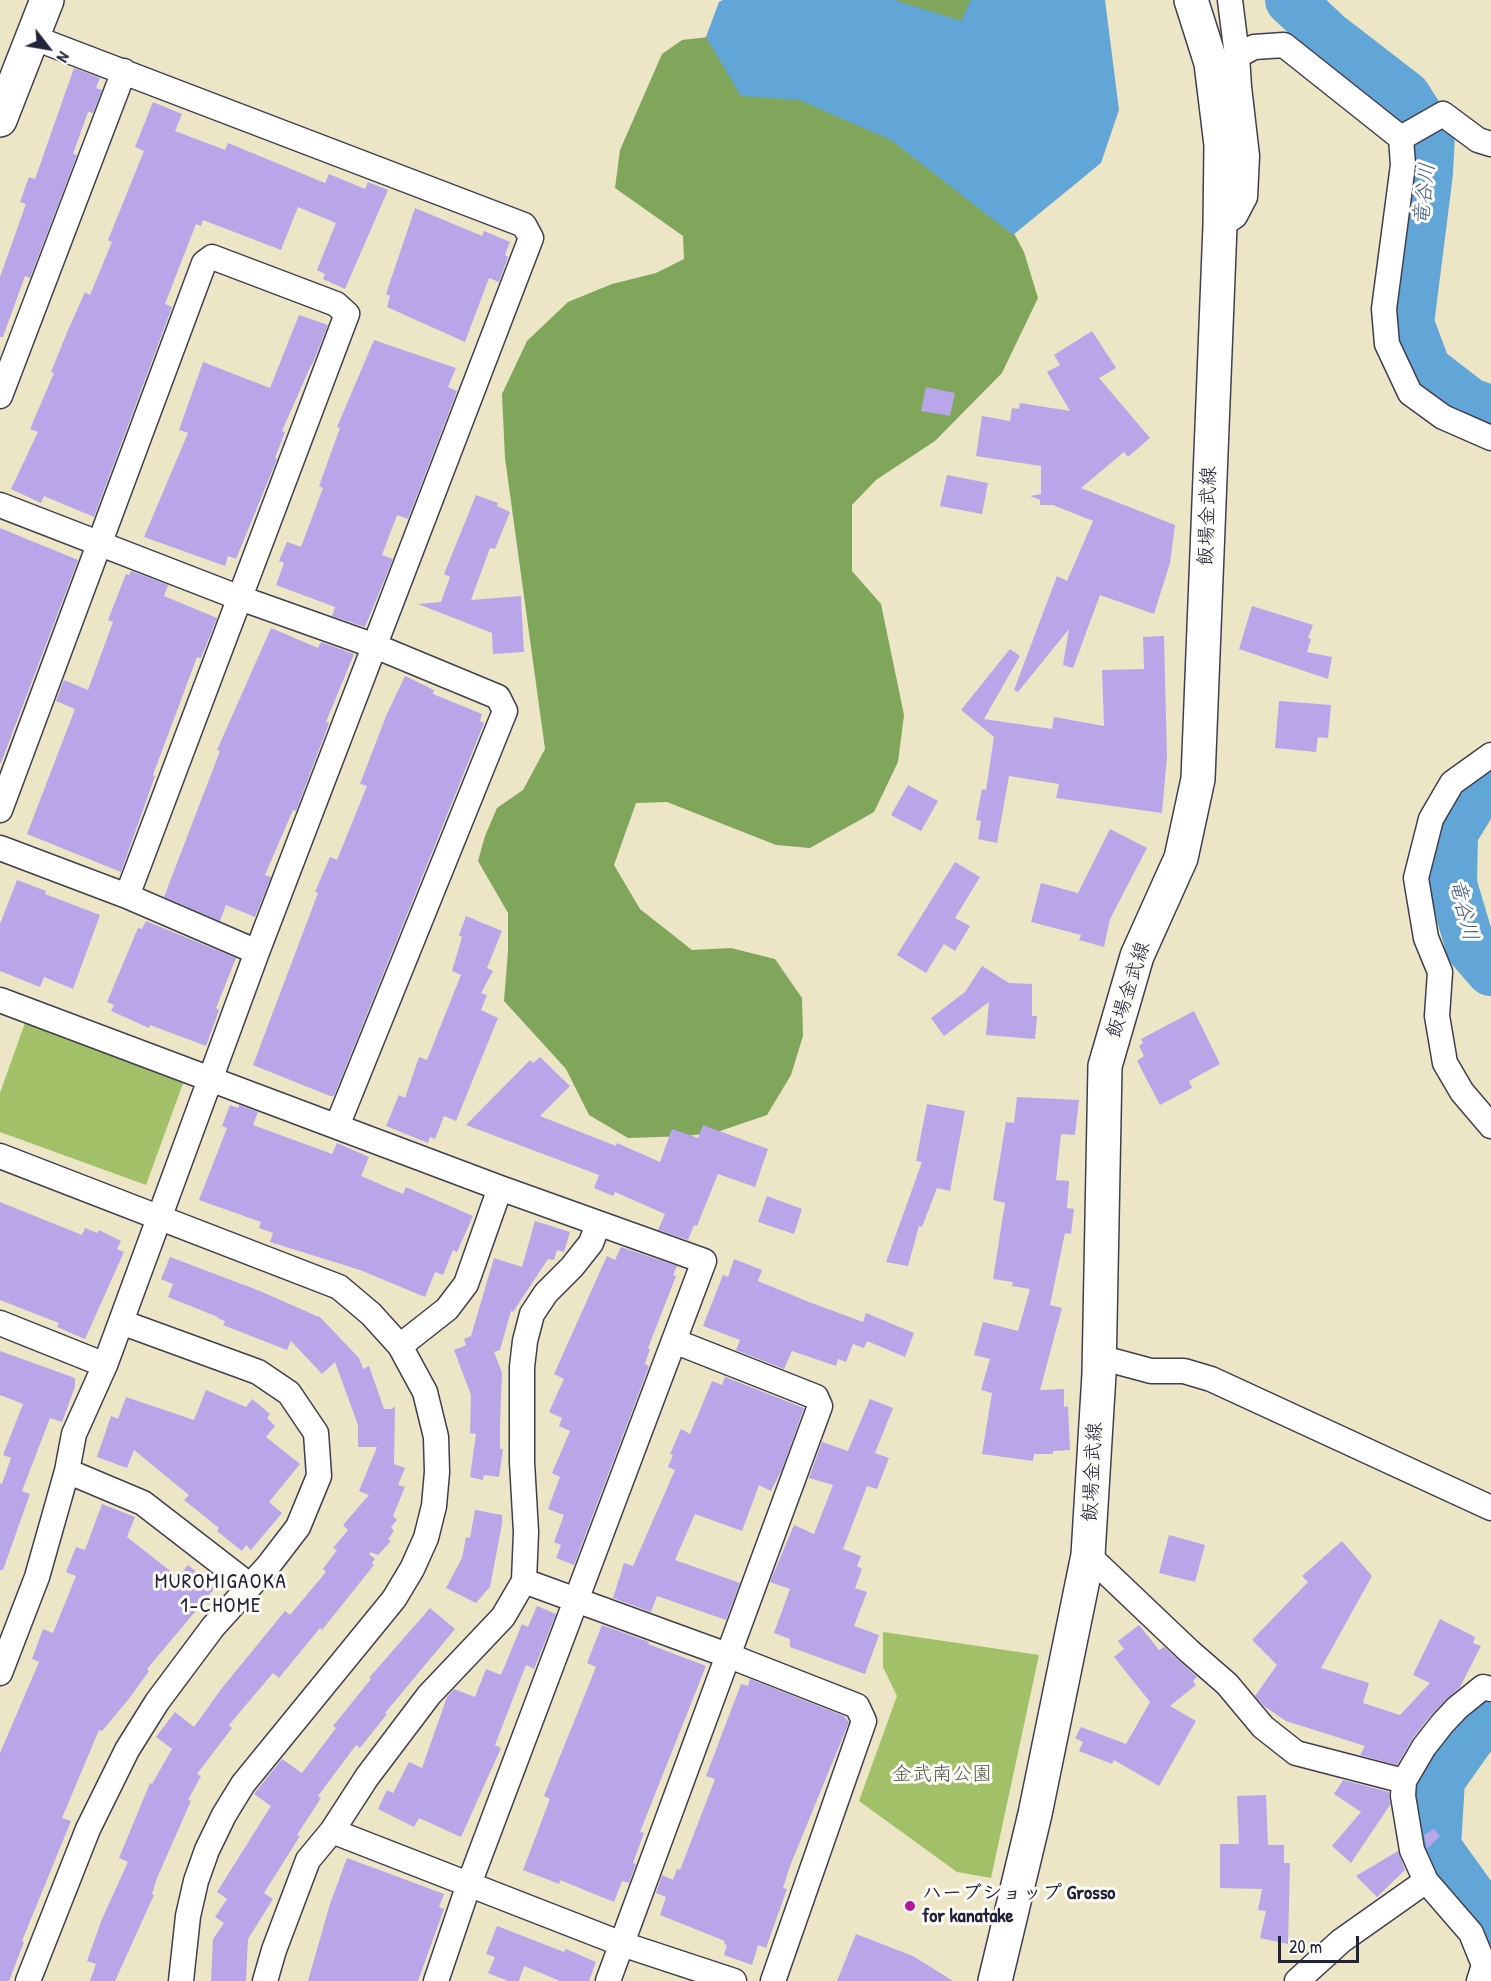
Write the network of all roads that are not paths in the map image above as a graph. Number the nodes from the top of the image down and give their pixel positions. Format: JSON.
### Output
{"nodes":[{"id":1,"x":47,"y":0,"type":"edge"},
{"id":2,"x":1191,"y":0,"type":"edge"},
{"id":3,"x":1230,"y":0,"type":"edge"},
{"id":4,"x":32,"y":37,"type":"junction"},
{"id":5,"x":1237,"y":56,"type":"junction"},
{"id":6,"x":124,"y":71,"type":"junction"},
{"id":7,"x":0,"y":120,"type":"edge"},
{"id":8,"x":1401,"y":138,"type":"junction"},
{"id":9,"x":1491,"y":144,"type":"edge"},
{"id":10,"x":1220,"y":226,"type":"junction"},
{"id":11,"x":0,"y":396,"type":"edge"},
{"id":12,"x":1491,"y":438,"type":"edge"},
{"id":13,"x":0,"y":505,"type":"edge"},
{"id":14,"x":101,"y":543,"type":"junction"},
{"id":15,"x":240,"y":598,"type":"junction"},
{"id":16,"x":375,"y":646,"type":"junction"},
{"id":17,"x":1491,"y":755,"type":"edge"},
{"id":18,"x":0,"y":810,"type":"edge"},
{"id":19,"x":0,"y":848,"type":"edge"},
{"id":20,"x":127,"y":896,"type":"junction"},
{"id":21,"x":257,"y":952,"type":"junction"},
{"id":22,"x":0,"y":1000,"type":"edge"},
{"id":23,"x":212,"y":1080,"type":"junction"},
{"id":24,"x":337,"y":1126,"type":"junction"},
{"id":25,"x":1491,"y":1126,"type":"edge"},
{"id":26,"x":0,"y":1156,"type":"edge"},
{"id":27,"x":500,"y":1188,"type":"junction"},
{"id":28,"x":160,"y":1219,"type":"junction"},
{"id":29,"x":598,"y":1224,"type":"junction"},
{"id":30,"x":121,"y":1322,"type":"junction"},
{"id":31,"x":0,"y":1323,"type":"edge"},
{"id":32,"x":674,"y":1341,"type":"junction"},
{"id":33,"x":400,"y":1346,"type":"junction"},
{"id":34,"x":1099,"y":1357,"type":"junction"},
{"id":35,"x":105,"y":1365,"type":"junction"},
{"id":36,"x":67,"y":1471,"type":"junction"},
{"id":37,"x":1491,"y":1508,"type":"edge"},
{"id":38,"x":1088,"y":1555,"type":"junction"},
{"id":39,"x":524,"y":1581,"type":"junction"},
{"id":40,"x":249,"y":1585,"type":"junction"},
{"id":41,"x":577,"y":1601,"type":"junction"},
{"id":42,"x":727,"y":1655,"type":"junction"},
{"id":43,"x":0,"y":1673,"type":"edge"},
{"id":44,"x":1487,"y":1688,"type":"edge"},
{"id":45,"x":1404,"y":1781,"type":"junction"},
{"id":46,"x":332,"y":1832,"type":"junction"},
{"id":47,"x":1426,"y":1881,"type":"junction"},
{"id":48,"x":469,"y":1884,"type":"junction"},
{"id":49,"x":622,"y":1944,"type":"junction"},
{"id":50,"x":28,"y":1981,"type":"edge"},
{"id":51,"x":182,"y":1981,"type":"edge"},
{"id":52,"x":265,"y":1981,"type":"edge"},
{"id":53,"x":436,"y":1981,"type":"edge"},
{"id":54,"x":608,"y":1981,"type":"edge"},
{"id":55,"x":734,"y":1981,"type":"edge"},
{"id":56,"x":773,"y":1981,"type":"edge"},
{"id":57,"x":995,"y":1981,"type":"edge"},
{"id":58,"x":1297,"y":1981,"type":"edge"},
{"id":59,"x":1479,"y":1981,"type":"edge"}],
"edges":[{"from":1,"to":4,"type":"main road"},
{"from":2,"to":10,"type":"main road","name":"飯場金武線"},
{"from":3,"to":5,"type":"street"},
{"from":4,"to":6,"type":"street"},
{"from":4,"to":7,"type":"main road"},
{"from":5,"to":8,"type":"street"},
{"from":5,"to":10,"type":"street"},
{"from":6,"to":11,"type":"street"},
{"from":6,"to":16,"type":"street"},
{"from":8,"to":9,"type":"street"},
{"from":8,"to":12,"type":"street"},
{"from":10,"to":34,"type":"main road","name":"飯場金武線"},
{"from":13,"to":14,"type":"street"},
{"from":14,"to":15,"type":"street"},
{"from":14,"to":15,"type":"street"},
{"from":14,"to":18,"type":"street"},
{"from":15,"to":16,"type":"street"},
{"from":15,"to":20,"type":"street"},
{"from":16,"to":21,"type":"street"},
{"from":16,"to":24,"type":"street"},
{"from":17,"to":25,"type":"street"},
{"from":19,"to":20,"type":"street"},
{"from":20,"to":21,"type":"street"},
{"from":21,"to":23,"type":"street"},
{"from":22,"to":23,"type":"street"},
{"from":23,"to":24,"type":"street"},
{"from":23,"to":28,"type":"street"},
{"from":24,"to":27,"type":"street"},
{"from":26,"to":28,"type":"street"},
{"from":27,"to":29,"type":"street"},
{"from":27,"to":33,"type":"street"},
{"from":28,"to":30,"type":"street"},
{"from":28,"to":33,"type":"street"},
{"from":29,"to":32,"type":"street"},
{"from":29,"to":39,"type":"street"},
{"from":30,"to":35,"type":"street"},
{"from":30,"to":40,"type":"street"},
{"from":31,"to":35,"type":"street"},
{"from":32,"to":41,"type":"street"},
{"from":32,"to":42,"type":"street"},
{"from":33,"to":51,"type":"street"},
{"from":34,"to":37,"type":"street"},
{"from":34,"to":38,"type":"main road","name":"飯場金武線"},
{"from":35,"to":36,"type":"street"},
{"from":36,"to":40,"type":"street"},
{"from":36,"to":43,"type":"street"},
{"from":38,"to":45,"type":"street"},
{"from":38,"to":57,"type":"main road","name":"飯場金武線"},
{"from":39,"to":41,"type":"street"},
{"from":39,"to":46,"type":"street"},
{"from":40,"to":50,"type":"street"},
{"from":41,"to":42,"type":"street"},
{"from":41,"to":48,"type":"street"},
{"from":42,"to":49,"type":"street"},
{"from":42,"to":56,"type":"street"},
{"from":44,"to":45,"type":"street"},
{"from":45,"to":47,"type":"street"},
{"from":46,"to":48,"type":"street"},
{"from":46,"to":52,"type":"street"},
{"from":47,"to":58,"type":"street"},
{"from":47,"to":59,"type":"street"},
{"from":48,"to":49,"type":"street"},
{"from":48,"to":53,"type":"street"},
{"from":49,"to":54,"type":"street"},
{"from":49,"to":55,"type":"street"}]}
